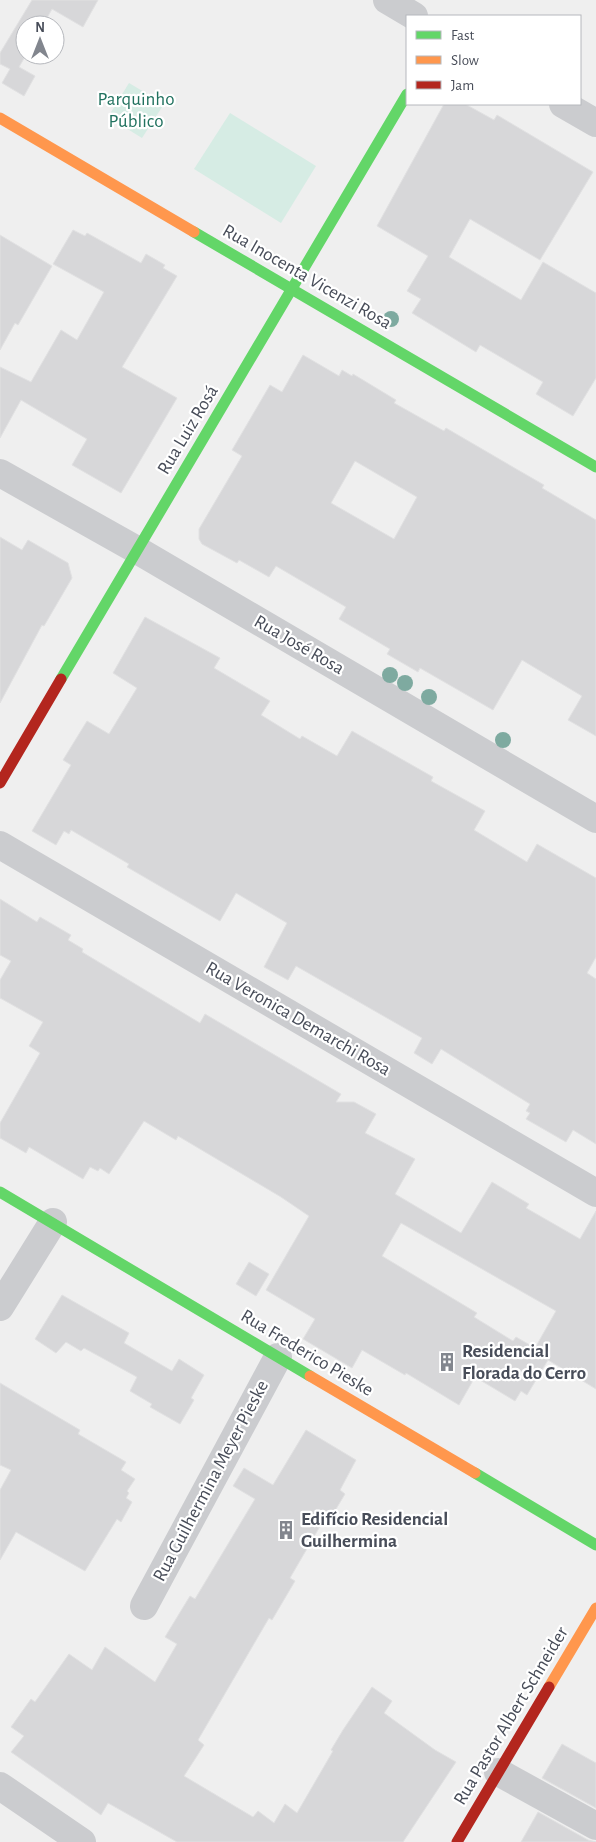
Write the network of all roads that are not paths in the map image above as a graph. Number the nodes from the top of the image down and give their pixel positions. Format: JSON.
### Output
{"nodes":[{"id":1,"x":387,"y":0,"type":"edge"},
{"id":2,"x":412,"y":15,"type":"edge"},
{"id":3,"x":406,"y":96,"type":"edge"},
{"id":4,"x":564,"y":105,"type":"edge"},
{"id":5,"x":0,"y":118,"type":"edge"},
{"id":6,"x":596,"y":123,"type":"edge"},
{"id":7,"x":292,"y":289,"type":"junction"},
{"id":8,"x":596,"y":467,"type":"edge"},
{"id":9,"x":0,"y":473,"type":"edge"},
{"id":10,"x":137,"y":550,"type":"junction"},
{"id":11,"x":0,"y":783,"type":"edge"},
{"id":12,"x":596,"y":819,"type":"edge"},
{"id":13,"x":0,"y":845,"type":"edge"},
{"id":14,"x":0,"y":1192,"type":"edge"},
{"id":15,"x":596,"y":1193,"type":"edge"},
{"id":16,"x":53,"y":1222,"type":"junction"},
{"id":17,"x":0,"y":1307,"type":"edge"},
{"id":18,"x":278,"y":1356,"type":"junction"},
{"id":19,"x":596,"y":1546,"type":"edge"},
{"id":20,"x":144,"y":1606,"type":"dead end"},
{"id":21,"x":596,"y":1608,"type":"edge"},
{"id":22,"x":498,"y":1772,"type":"junction"},
{"id":23,"x":0,"y":1786,"type":"edge"},
{"id":24,"x":596,"y":1826,"type":"edge"},
{"id":25,"x":82,"y":1842,"type":"edge"},
{"id":26,"x":457,"y":1842,"type":"edge"}],
"edges":[{"from":1,"to":2,"type":"street"},
{"from":3,"to":7,"type":"street","name":"Rua Luiz Rosá"},
{"from":4,"to":6,"type":"street"},
{"from":5,"to":7,"type":"street","name":"Rua Inocenta Vicenzi Rosa"},
{"from":7,"to":8,"type":"street","name":"Rua Inocenta Vicenzi Rosa"},
{"from":7,"to":10,"type":"street","name":"Rua Luiz Rosá"},
{"from":9,"to":10,"type":"street","name":"Rua José Rosa"},
{"from":10,"to":11,"type":"street","name":"Rua Luiz Rosá"},
{"from":10,"to":12,"type":"street","name":"Rua José Rosa"},
{"from":13,"to":15,"type":"street","name":"Rua Veronica Demarchi Rosa"},
{"from":14,"to":16,"type":"street","name":"Rua Frederico Pieske"},
{"from":16,"to":17,"type":"street"},
{"from":16,"to":18,"type":"street","name":"Rua Frederico Pieske"},
{"from":18,"to":19,"type":"street","name":"Rua Frederico Pieske"},
{"from":18,"to":20,"type":"street","name":"Rua Guilhermina Meyer Pieske"},
{"from":21,"to":22,"type":"street","name":"Rua Pastor Albert Schneider"},
{"from":22,"to":24,"type":"street"},
{"from":22,"to":26,"type":"street","name":"Rua Pastor Albert Schneider"},
{"from":23,"to":25,"type":"street"}]}
